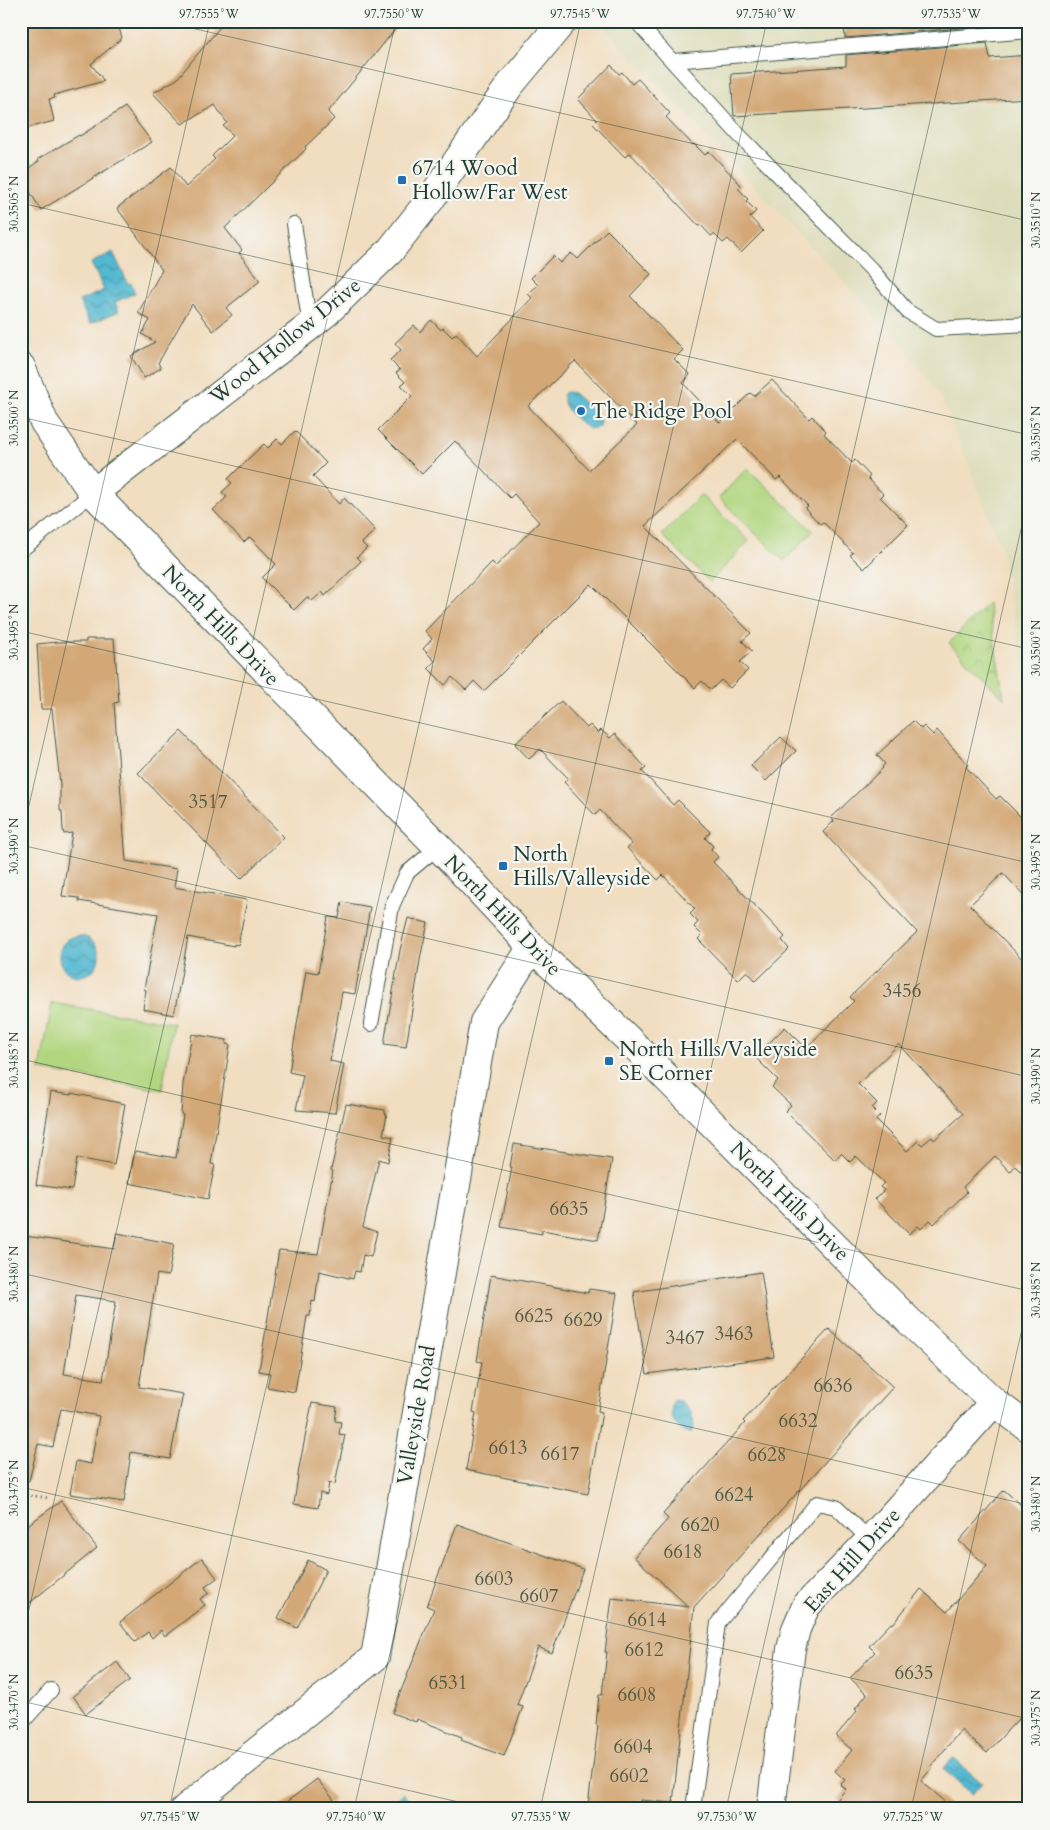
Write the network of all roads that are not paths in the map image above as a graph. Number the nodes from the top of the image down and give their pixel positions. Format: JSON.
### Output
{"nodes":[{"id":1,"x":563,"y":21,"type":"edge"},
{"id":2,"x":636,"y":21,"type":"edge"},
{"id":3,"x":1029,"y":31,"type":"edge"},
{"id":4,"x":673,"y":61,"type":"junction"},
{"id":5,"x":294,"y":224,"type":"dead end"},
{"id":6,"x":1029,"y":324,"type":"edge"},
{"id":7,"x":310,"y":326,"type":"junction"},
{"id":8,"x":21,"y":367,"type":"edge"},
{"id":9,"x":93,"y":493,"type":"junction"},
{"id":10,"x":21,"y":550,"type":"edge"},
{"id":11,"x":438,"y":847,"type":"junction"},
{"id":12,"x":532,"y":947,"type":"junction"},
{"id":13,"x":371,"y":1024,"type":"dead end"},
{"id":14,"x":994,"y":1402,"type":"junction"},
{"id":15,"x":1029,"y":1428,"type":"edge"},
{"id":16,"x":870,"y":1540,"type":"junction"},
{"id":17,"x":52,"y":1690,"type":"dead end"},
{"id":18,"x":21,"y":1724,"type":"edge"},
{"id":19,"x":185,"y":1809,"type":"edge"},
{"id":20,"x":693,"y":1809,"type":"edge"},
{"id":21,"x":771,"y":1809,"type":"edge"}],
"edges":[{"from":1,"to":7,"type":"street","name":"Wood Hollow Drive"},
{"from":2,"to":4,"type":"lane"},
{"from":3,"to":4,"type":"lane"},
{"from":4,"to":6,"type":"lane"},
{"from":5,"to":7,"type":"lane"},
{"from":7,"to":9,"type":"street","name":"Wood Hollow Drive"},
{"from":8,"to":9,"type":"street","name":"North Hills Drive"},
{"from":9,"to":10,"type":"lane"},
{"from":9,"to":11,"type":"street","name":"North Hills Drive"},
{"from":11,"to":12,"type":"street","name":"North Hills Drive"},
{"from":11,"to":13,"type":"lane"},
{"from":12,"to":14,"type":"street","name":"North Hills Drive"},
{"from":12,"to":19,"type":"street","name":"Valleyside Road"},
{"from":14,"to":15,"type":"street","name":"North Hills Drive"},
{"from":14,"to":16,"type":"street","name":"East Hill Drive"},
{"from":16,"to":20,"type":"lane"},
{"from":16,"to":21,"type":"street","name":"East Hill Drive"},
{"from":17,"to":18,"type":"lane"}]}
